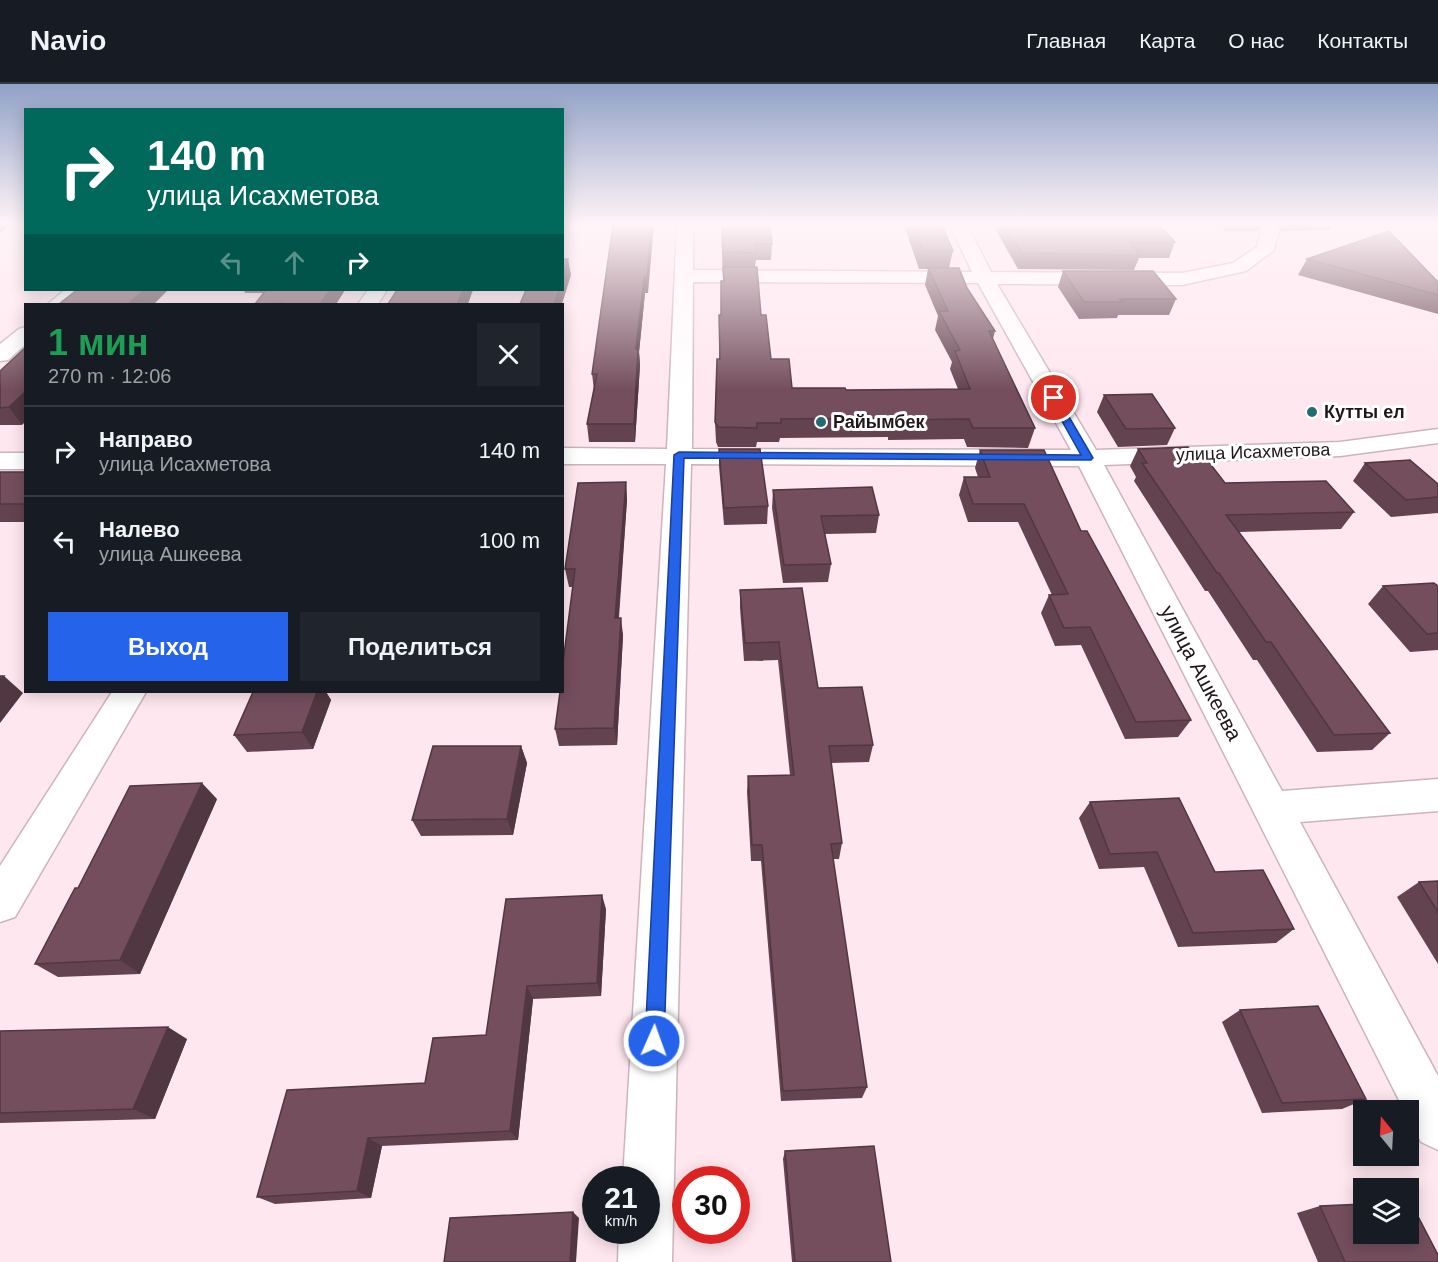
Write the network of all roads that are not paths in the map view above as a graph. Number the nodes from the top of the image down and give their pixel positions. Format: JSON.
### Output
{"nodes":[{"id":1,"x":683,"y":280,"type":"edge"},
{"id":2,"x":986,"y":280,"type":"edge"},
{"id":3,"x":75,"y":291,"type":"edge"},
{"id":4,"x":59,"y":303,"type":"edge"},
{"id":5,"x":24,"y":335,"type":"edge"},
{"id":6,"x":0,"y":355,"type":"edge"},
{"id":7,"x":1438,"y":436,"type":"edge"},
{"id":8,"x":679,"y":455,"type":"junction"},
{"id":9,"x":564,"y":456,"type":"edge"},
{"id":10,"x":1088,"y":458,"type":"junction"},
{"id":11,"x":0,"y":461,"type":"edge"},
{"id":12,"x":24,"y":461,"type":"edge"},
{"id":13,"x":128,"y":693,"type":"edge"},
{"id":14,"x":1438,"y":795,"type":"edge"},
{"id":15,"x":1272,"y":808,"type":"junction"},
{"id":16,"x":0,"y":903,"type":"edge"},
{"id":17,"x":1438,"y":1125,"type":"edge"},
{"id":18,"x":649,"y":1166,"type":"edge"},
{"id":19,"x":646,"y":1244,"type":"edge"},
{"id":20,"x":645,"y":1262,"type":"edge"}],
"edges":[{"from":1,"to":8,"type":"street"},
{"from":2,"to":10,"type":"street","name":"улица Ашкеева"},
{"from":3,"to":4,"type":"street"},
{"from":5,"to":6,"type":"street"},
{"from":7,"to":10,"type":"street","name":"улица Исахметова"},
{"from":8,"to":9,"type":"street","name":"улица Исахметова"},
{"from":8,"to":10,"type":"street","name":"улица Исахметова"},
{"from":8,"to":18,"type":"street"},
{"from":10,"to":15,"type":"street","name":"улица Ашкеева"},
{"from":11,"to":12,"type":"street"},
{"from":13,"to":16,"type":"street"},
{"from":14,"to":15,"type":"street"},
{"from":15,"to":17,"type":"street","name":"улица Ашкеева"},
{"from":19,"to":20,"type":"street"}]}
